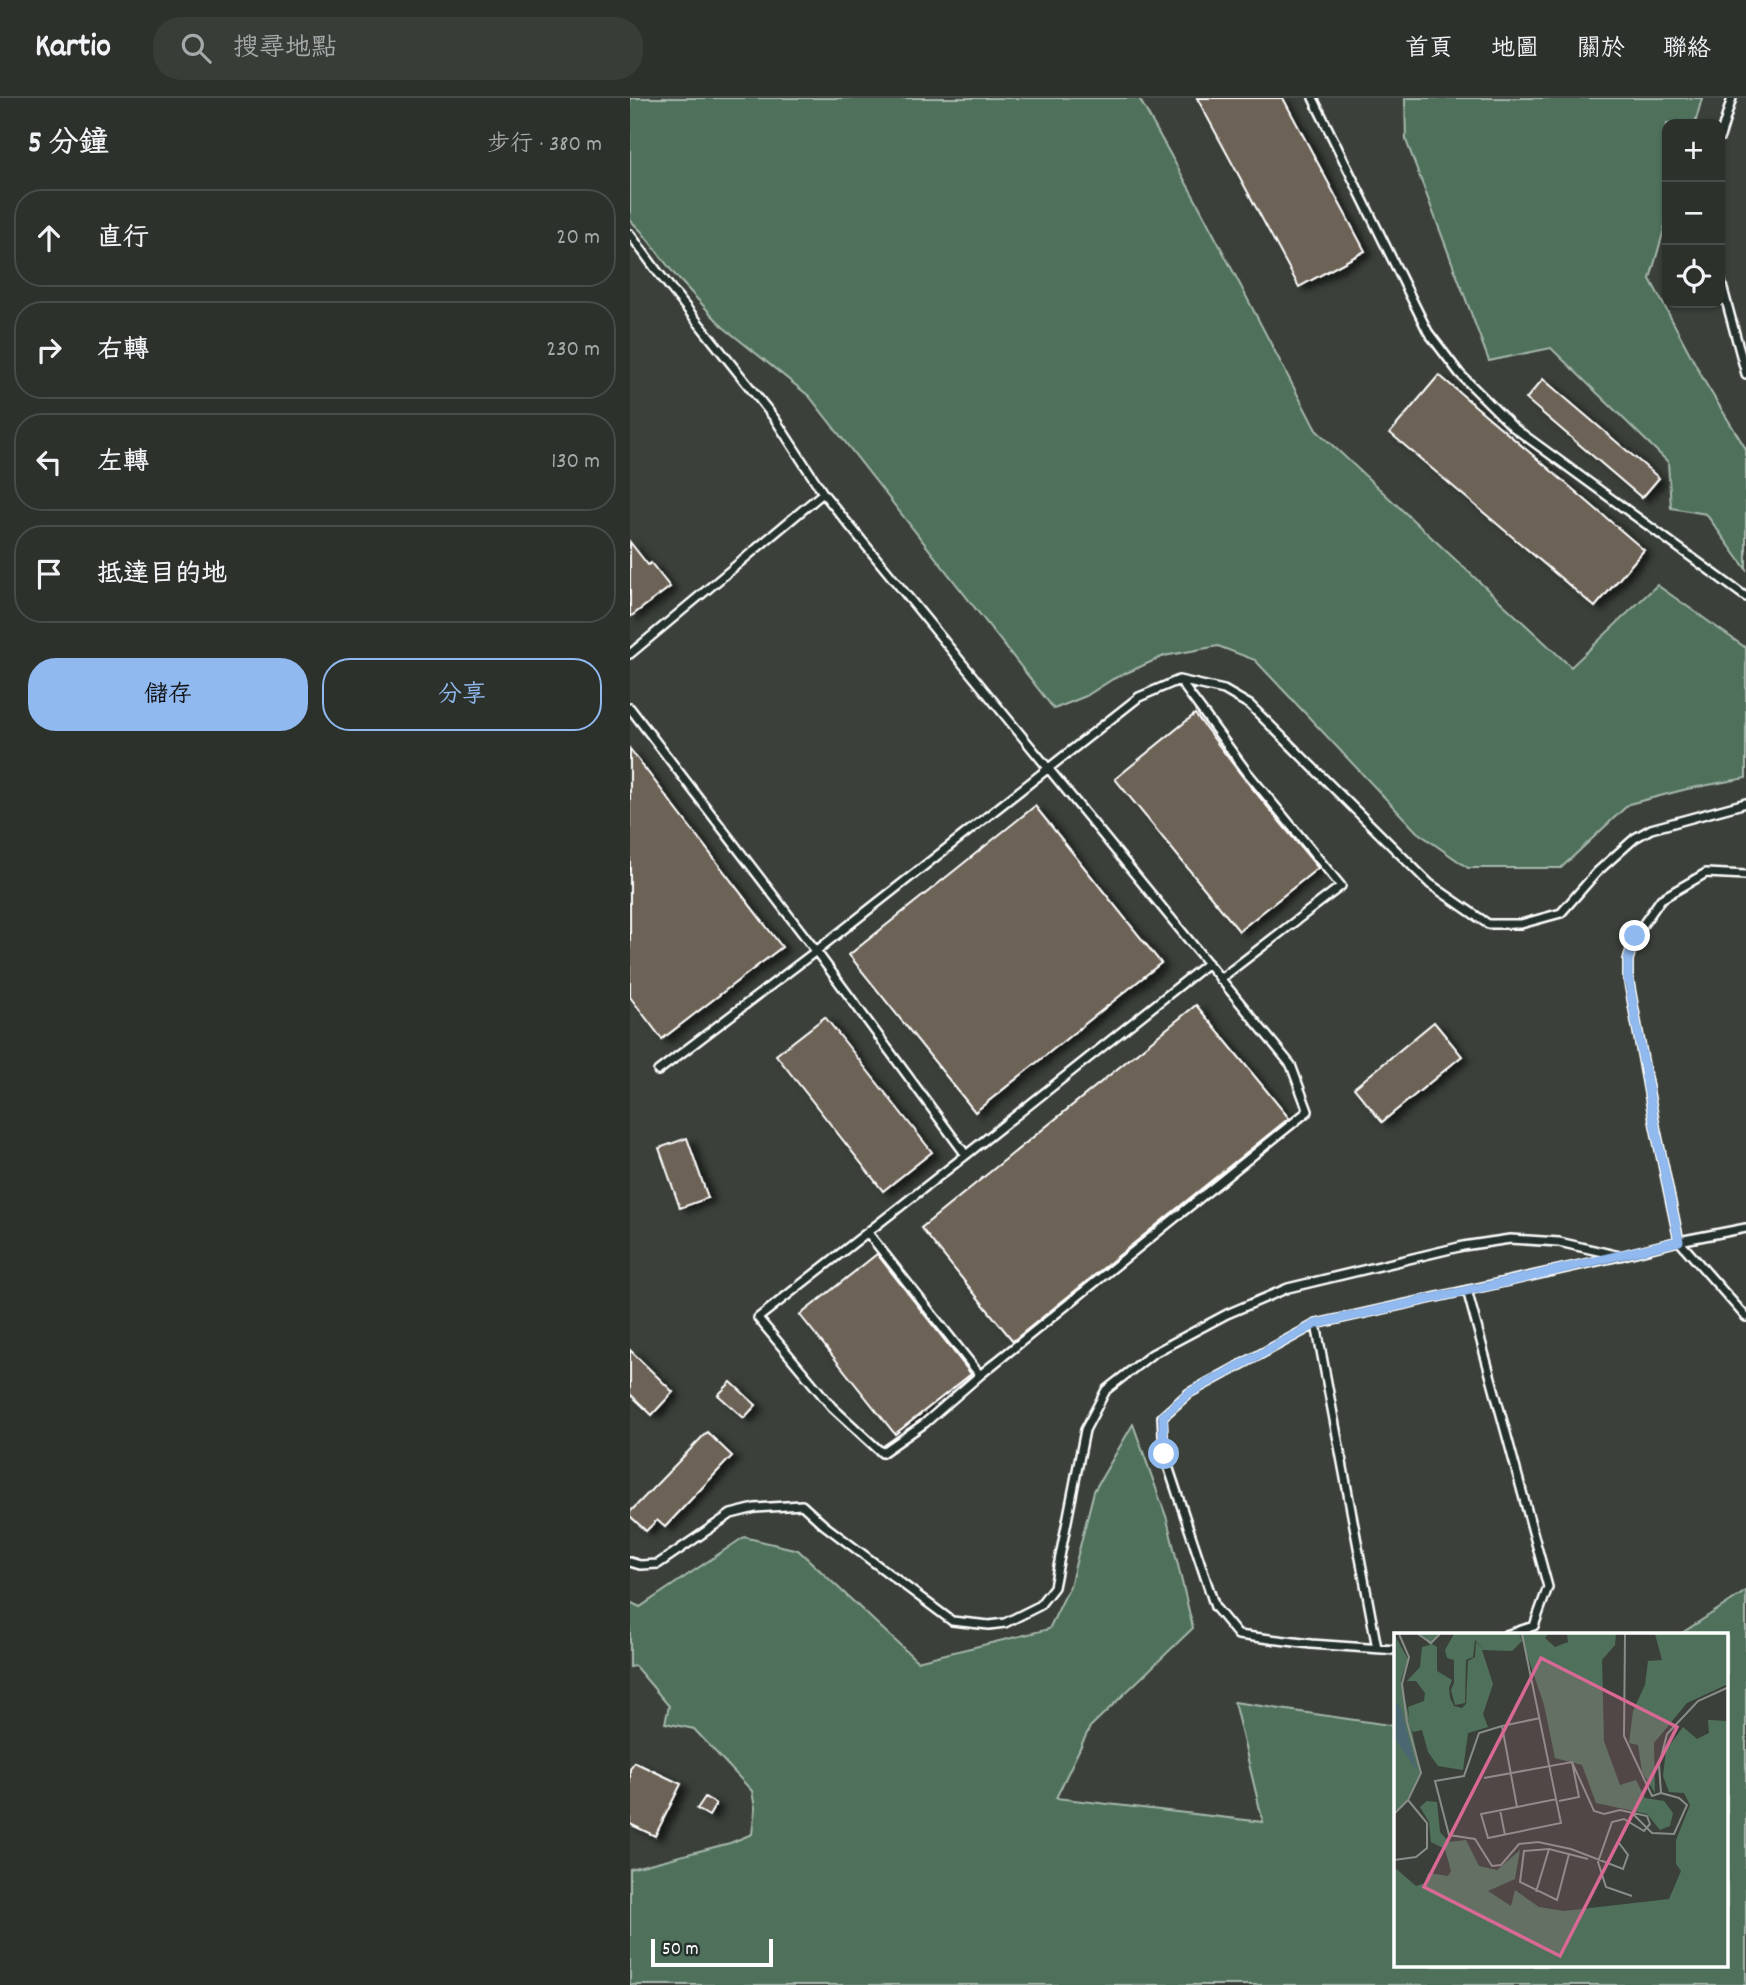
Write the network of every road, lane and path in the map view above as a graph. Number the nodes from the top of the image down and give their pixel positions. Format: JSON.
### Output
{"nodes":[{"id":1,"x":1312,"y":98,"type":"edge"},
{"id":2,"x":1732,"y":98,"type":"edge"},
{"id":3,"x":1725,"y":121,"type":"edge"},
{"id":4,"x":630,"y":234,"type":"edge"},
{"id":5,"x":1725,"y":296,"type":"edge"},
{"id":6,"x":1746,"y":374,"type":"edge"},
{"id":7,"x":823,"y":493,"type":"junction"},
{"id":8,"x":1746,"y":597,"type":"edge"},
{"id":9,"x":630,"y":654,"type":"edge"},
{"id":10,"x":1179,"y":680,"type":"junction"},
{"id":11,"x":630,"y":708,"type":"edge"},
{"id":12,"x":1049,"y":769,"type":"junction"},
{"id":13,"x":1746,"y":803,"type":"edge"},
{"id":14,"x":1734,"y":805,"type":"junction"},
{"id":15,"x":1746,"y":810,"type":"edge"},
{"id":16,"x":1746,"y":875,"type":"edge"},
{"id":17,"x":816,"y":951,"type":"junction"},
{"id":18,"x":1208,"y":963,"type":"junction"},
{"id":19,"x":1220,"y":979,"type":"junction"},
{"id":20,"x":658,"y":1071,"type":"dead end"},
{"id":21,"x":966,"y":1155,"type":"junction"},
{"id":22,"x":1746,"y":1228,"type":"edge"},
{"id":23,"x":868,"y":1233,"type":"junction"},
{"id":24,"x":1679,"y":1241,"type":"junction"},
{"id":25,"x":1620,"y":1256,"type":"junction"},
{"id":26,"x":1467,"y":1290,"type":"junction"},
{"id":27,"x":1746,"y":1317,"type":"edge"},
{"id":28,"x":1316,"y":1324,"type":"junction"},
{"id":29,"x":980,"y":1375,"type":"junction"},
{"id":30,"x":630,"y":1563,"type":"edge"},
{"id":31,"x":1512,"y":1633,"type":"edge"},
{"id":32,"x":1377,"y":1648,"type":"junction"},
{"id":33,"x":1394,"y":1650,"type":"edge"}],
"edges":[{"from":1,"to":8,"type":"lane"},
{"from":2,"to":3,"type":"lane"},
{"from":4,"to":7,"type":"lane"},
{"from":5,"to":6,"type":"lane"},
{"from":7,"to":9,"type":"lane"},
{"from":7,"to":12,"type":"lane"},
{"from":10,"to":12,"type":"lane"},
{"from":10,"to":14,"type":"lane"},
{"from":10,"to":19,"type":"lane"},
{"from":11,"to":17,"type":"lane"},
{"from":12,"to":17,"type":"lane"},
{"from":12,"to":18,"type":"lane"},
{"from":13,"to":14,"type":"lane"},
{"from":14,"to":15,"type":"lane"},
{"from":16,"to":24,"type":"lane"},
{"from":17,"to":20,"type":"lane"},
{"from":17,"to":21,"type":"lane"},
{"from":18,"to":19,"type":"lane"},
{"from":18,"to":21,"type":"lane"},
{"from":19,"to":29,"type":"lane"},
{"from":21,"to":23,"type":"lane"},
{"from":22,"to":24,"type":"lane"},
{"from":23,"to":29,"type":"lane"},
{"from":23,"to":29,"type":"lane"},
{"from":24,"to":25,"type":"lane"},
{"from":24,"to":27,"type":"lane"},
{"from":25,"to":26,"type":"lane"},
{"from":25,"to":30,"type":"lane"},
{"from":26,"to":28,"type":"lane"},
{"from":26,"to":31,"type":"lane"},
{"from":28,"to":32,"type":"lane"},
{"from":28,"to":32,"type":"lane"},
{"from":32,"to":33,"type":"lane"}]}
